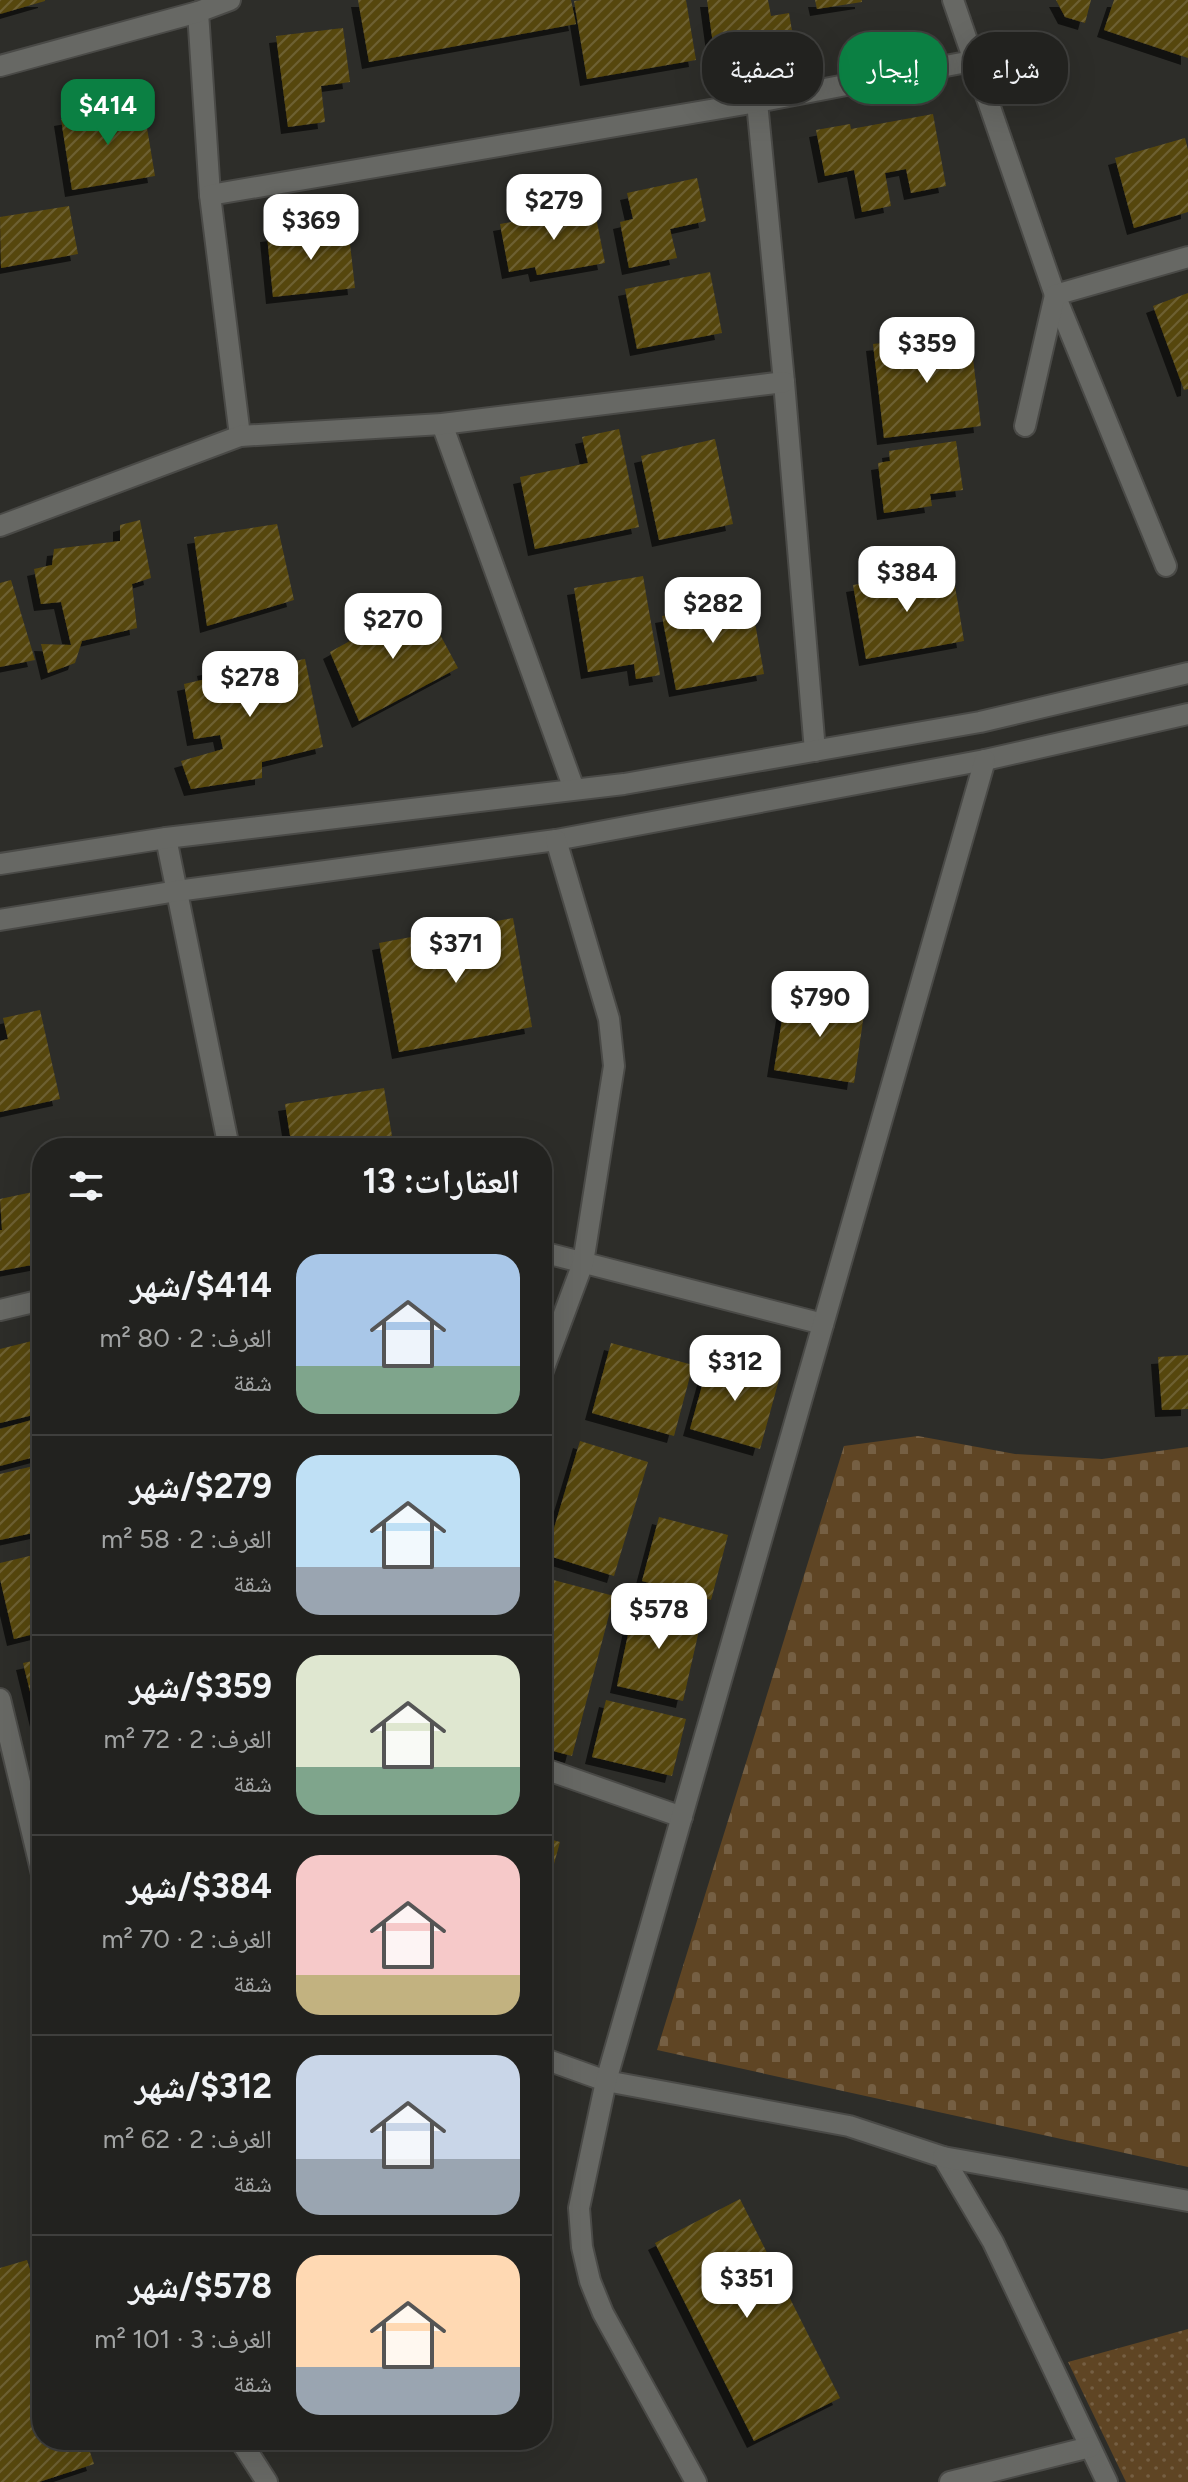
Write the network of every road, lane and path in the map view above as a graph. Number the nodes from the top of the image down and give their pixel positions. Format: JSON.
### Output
{"nodes":[{"id":1,"x":230,"y":0,"type":"edge"},
{"id":2,"x":953,"y":0,"type":"edge"},
{"id":3,"x":198,"y":12,"type":"junction"},
{"id":4,"x":963,"y":32,"type":"edge"},
{"id":5,"x":963,"y":63,"type":"edge"},
{"id":6,"x":0,"y":66,"type":"edge"},
{"id":7,"x":823,"y":89,"type":"edge"},
{"id":8,"x":745,"y":104,"type":"edge"},
{"id":9,"x":757,"y":104,"type":"edge"},
{"id":10,"x":987,"y":104,"type":"edge"},
{"id":11,"x":210,"y":195,"type":"junction"},
{"id":12,"x":1188,"y":257,"type":"edge"},
{"id":13,"x":1055,"y":295,"type":"junction"},
{"id":14,"x":784,"y":382,"type":"junction"},
{"id":15,"x":442,"y":424,"type":"junction"},
{"id":16,"x":1025,"y":426,"type":"dead end"},
{"id":17,"x":240,"y":436,"type":"junction"},
{"id":18,"x":0,"y":526,"type":"edge"},
{"id":19,"x":1166,"y":566,"type":"dead end"},
{"id":20,"x":1188,"y":673,"type":"edge"},
{"id":21,"x":1188,"y":714,"type":"edge"},
{"id":22,"x":815,"y":751,"type":"junction"},
{"id":23,"x":985,"y":760,"type":"junction"},
{"id":24,"x":574,"y":789,"type":"junction"},
{"id":25,"x":166,"y":838,"type":"junction"},
{"id":26,"x":556,"y":840,"type":"junction"},
{"id":27,"x":0,"y":864,"type":"edge"},
{"id":28,"x":177,"y":891,"type":"junction"},
{"id":29,"x":0,"y":920,"type":"edge"},
{"id":30,"x":227,"y":1138,"type":"edge"},
{"id":31,"x":552,"y":1255,"type":"edge"},
{"id":32,"x":583,"y":1263,"type":"junction"},
{"id":33,"x":32,"y":1302,"type":"edge"},
{"id":34,"x":0,"y":1310,"type":"edge"},
{"id":35,"x":823,"y":1324,"type":"junction"},
{"id":36,"x":552,"y":1346,"type":"edge"},
{"id":37,"x":0,"y":1699,"type":"edge"},
{"id":38,"x":552,"y":1772,"type":"edge"},
{"id":39,"x":682,"y":1817,"type":"junction"},
{"id":40,"x":32,"y":1832,"type":"edge"},
{"id":41,"x":552,"y":2062,"type":"edge"},
{"id":42,"x":606,"y":2081,"type":"junction"},
{"id":43,"x":943,"y":2157,"type":"junction"},
{"id":44,"x":1188,"y":2201,"type":"edge"},
{"id":45,"x":1090,"y":2447,"type":"junction"},
{"id":46,"x":246,"y":2450,"type":"edge"},
{"id":47,"x":267,"y":2482,"type":"edge"},
{"id":48,"x":696,"y":2482,"type":"edge"},
{"id":49,"x":950,"y":2482,"type":"edge"},
{"id":50,"x":1107,"y":2482,"type":"edge"}],
"edges":[{"from":1,"to":3,"type":"street"},
{"from":2,"to":4,"type":"street"},
{"from":3,"to":6,"type":"street"},
{"from":3,"to":11,"type":"street"},
{"from":5,"to":7,"type":"street"},
{"from":8,"to":11,"type":"street"},
{"from":9,"to":14,"type":"street"},
{"from":10,"to":13,"type":"street"},
{"from":11,"to":17,"type":"street"},
{"from":12,"to":13,"type":"street"},
{"from":13,"to":16,"type":"street"},
{"from":13,"to":19,"type":"street"},
{"from":14,"to":15,"type":"street"},
{"from":14,"to":22,"type":"street"},
{"from":15,"to":17,"type":"street"},
{"from":15,"to":24,"type":"street"},
{"from":17,"to":18,"type":"street"},
{"from":20,"to":22,"type":"street"},
{"from":21,"to":23,"type":"street"},
{"from":22,"to":24,"type":"street"},
{"from":23,"to":26,"type":"street"},
{"from":23,"to":35,"type":"street"},
{"from":24,"to":25,"type":"street"},
{"from":25,"to":27,"type":"street"},
{"from":25,"to":28,"type":"street"},
{"from":26,"to":28,"type":"street"},
{"from":26,"to":32,"type":"street"},
{"from":28,"to":29,"type":"street"},
{"from":28,"to":30,"type":"street"},
{"from":31,"to":32,"type":"street"},
{"from":32,"to":35,"type":"street"},
{"from":32,"to":36,"type":"street"},
{"from":33,"to":34,"type":"street"},
{"from":35,"to":39,"type":"street"},
{"from":37,"to":40,"type":"street"},
{"from":38,"to":39,"type":"street"},
{"from":39,"to":42,"type":"street"},
{"from":41,"to":42,"type":"street"},
{"from":42,"to":43,"type":"street"},
{"from":42,"to":48,"type":"street"},
{"from":43,"to":44,"type":"street"},
{"from":43,"to":45,"type":"street"},
{"from":45,"to":49,"type":"street"},
{"from":45,"to":50,"type":"street"},
{"from":46,"to":47,"type":"street"}]}
